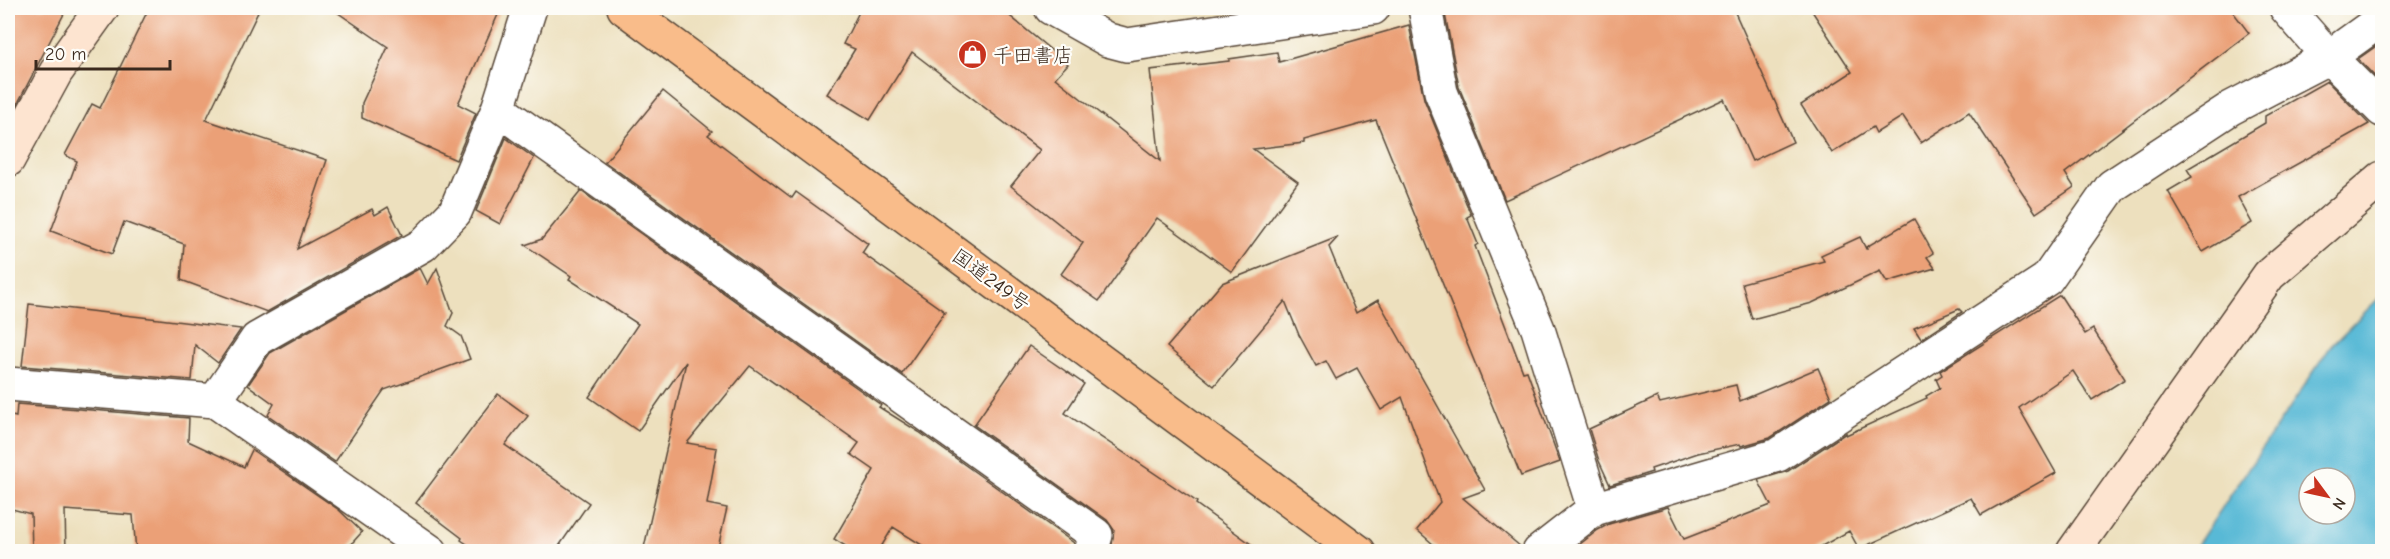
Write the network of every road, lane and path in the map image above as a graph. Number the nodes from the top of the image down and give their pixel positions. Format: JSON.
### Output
{"nodes":[{"id":1,"x":102,"y":8,"type":"edge"},
{"id":2,"x":530,"y":8,"type":"edge"},
{"id":3,"x":624,"y":8,"type":"edge"},
{"id":4,"x":1052,"y":8,"type":"edge"},
{"id":5,"x":1373,"y":8,"type":"edge"},
{"id":6,"x":1425,"y":8,"type":"edge"},
{"id":7,"x":2286,"y":8,"type":"edge"},
{"id":8,"x":2382,"y":19,"type":"edge"},
{"id":9,"x":2329,"y":57,"type":"junction"},
{"id":10,"x":498,"y":108,"type":"junction"},
{"id":11,"x":2382,"y":110,"type":"edge"},
{"id":12,"x":8,"y":160,"type":"edge"},
{"id":13,"x":2382,"y":178,"type":"edge"},
{"id":14,"x":8,"y":384,"type":"edge"},
{"id":15,"x":215,"y":401,"type":"junction"},
{"id":16,"x":1594,"y":509,"type":"junction"},
{"id":17,"x":431,"y":552,"type":"edge"},
{"id":18,"x":1090,"y":552,"type":"edge"},
{"id":19,"x":1359,"y":552,"type":"edge"},
{"id":20,"x":1539,"y":552,"type":"edge"},
{"id":21,"x":2073,"y":552,"type":"edge"}],
"edges":[{"from":1,"to":12,"type":"street"},
{"from":2,"to":10,"type":"street"},
{"from":3,"to":19,"type":"highway","name":"国道249号"},
{"from":4,"to":5,"type":"street"},
{"from":6,"to":16,"type":"street"},
{"from":7,"to":9,"type":"street"},
{"from":8,"to":9,"type":"street"},
{"from":9,"to":11,"type":"street"},
{"from":9,"to":16,"type":"street"},
{"from":10,"to":15,"type":"street"},
{"from":10,"to":18,"type":"street"},
{"from":13,"to":21,"type":"street"},
{"from":14,"to":15,"type":"street"},
{"from":15,"to":17,"type":"street"},
{"from":16,"to":20,"type":"street"}]}
